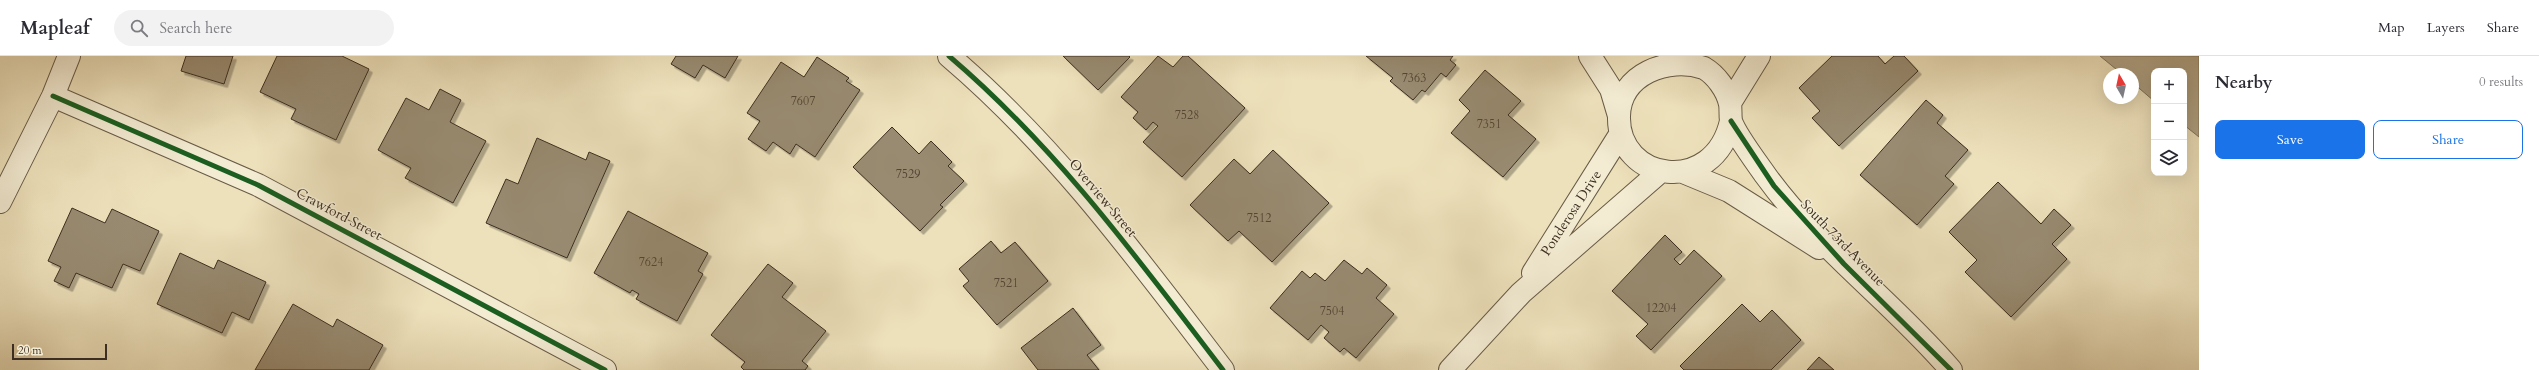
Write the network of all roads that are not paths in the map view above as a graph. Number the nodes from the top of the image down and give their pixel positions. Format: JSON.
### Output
{"nodes":[{"id":1,"x":69,"y":56,"type":"edge"},
{"id":2,"x":949,"y":56,"type":"edge"},
{"id":3,"x":1590,"y":56,"type":"edge"},
{"id":4,"x":1759,"y":56,"type":"edge"},
{"id":5,"x":1694,"y":59,"type":"edge"},
{"id":6,"x":1652,"y":60,"type":"edge"},
{"id":7,"x":53,"y":96,"type":"junction"},
{"id":8,"x":1730,"y":112,"type":"junction"},
{"id":9,"x":1620,"y":124,"type":"junction"},
{"id":10,"x":1661,"y":171,"type":"junction"},
{"id":11,"x":1683,"y":172,"type":"junction"},
{"id":12,"x":0,"y":202,"type":"edge"},
{"id":13,"x":1844,"y":264,"type":"junction"},
{"id":14,"x":1521,"y":293,"type":"junction"},
{"id":15,"x":605,"y":370,"type":"edge"},
{"id":16,"x":1223,"y":370,"type":"edge"},
{"id":17,"x":1450,"y":370,"type":"edge"},
{"id":18,"x":1951,"y":370,"type":"edge"}],
"edges":[{"from":1,"to":7,"type":"street"},
{"from":2,"to":16,"type":"street","name":"Overview Street"},
{"from":3,"to":9,"type":"street"},
{"from":4,"to":8,"type":"street"},
{"from":5,"to":6,"type":"street"},
{"from":5,"to":8,"type":"street"},
{"from":6,"to":9,"type":"street"},
{"from":7,"to":12,"type":"street"},
{"from":7,"to":15,"type":"street","name":"Crawford Street"},
{"from":8,"to":11,"type":"street"},
{"from":8,"to":13,"type":"street","name":"South 73rd Avenue"},
{"from":9,"to":10,"type":"street"},
{"from":9,"to":14,"type":"street","name":"Ponderosa Drive"},
{"from":10,"to":11,"type":"street"},
{"from":10,"to":14,"type":"street","name":"Ponderosa Drive"},
{"from":11,"to":13,"type":"street","name":"South 73rd Avenue"},
{"from":13,"to":18,"type":"street","name":"South 73rd Avenue"},
{"from":14,"to":17,"type":"street","name":"Ponderosa Drive"}]}
